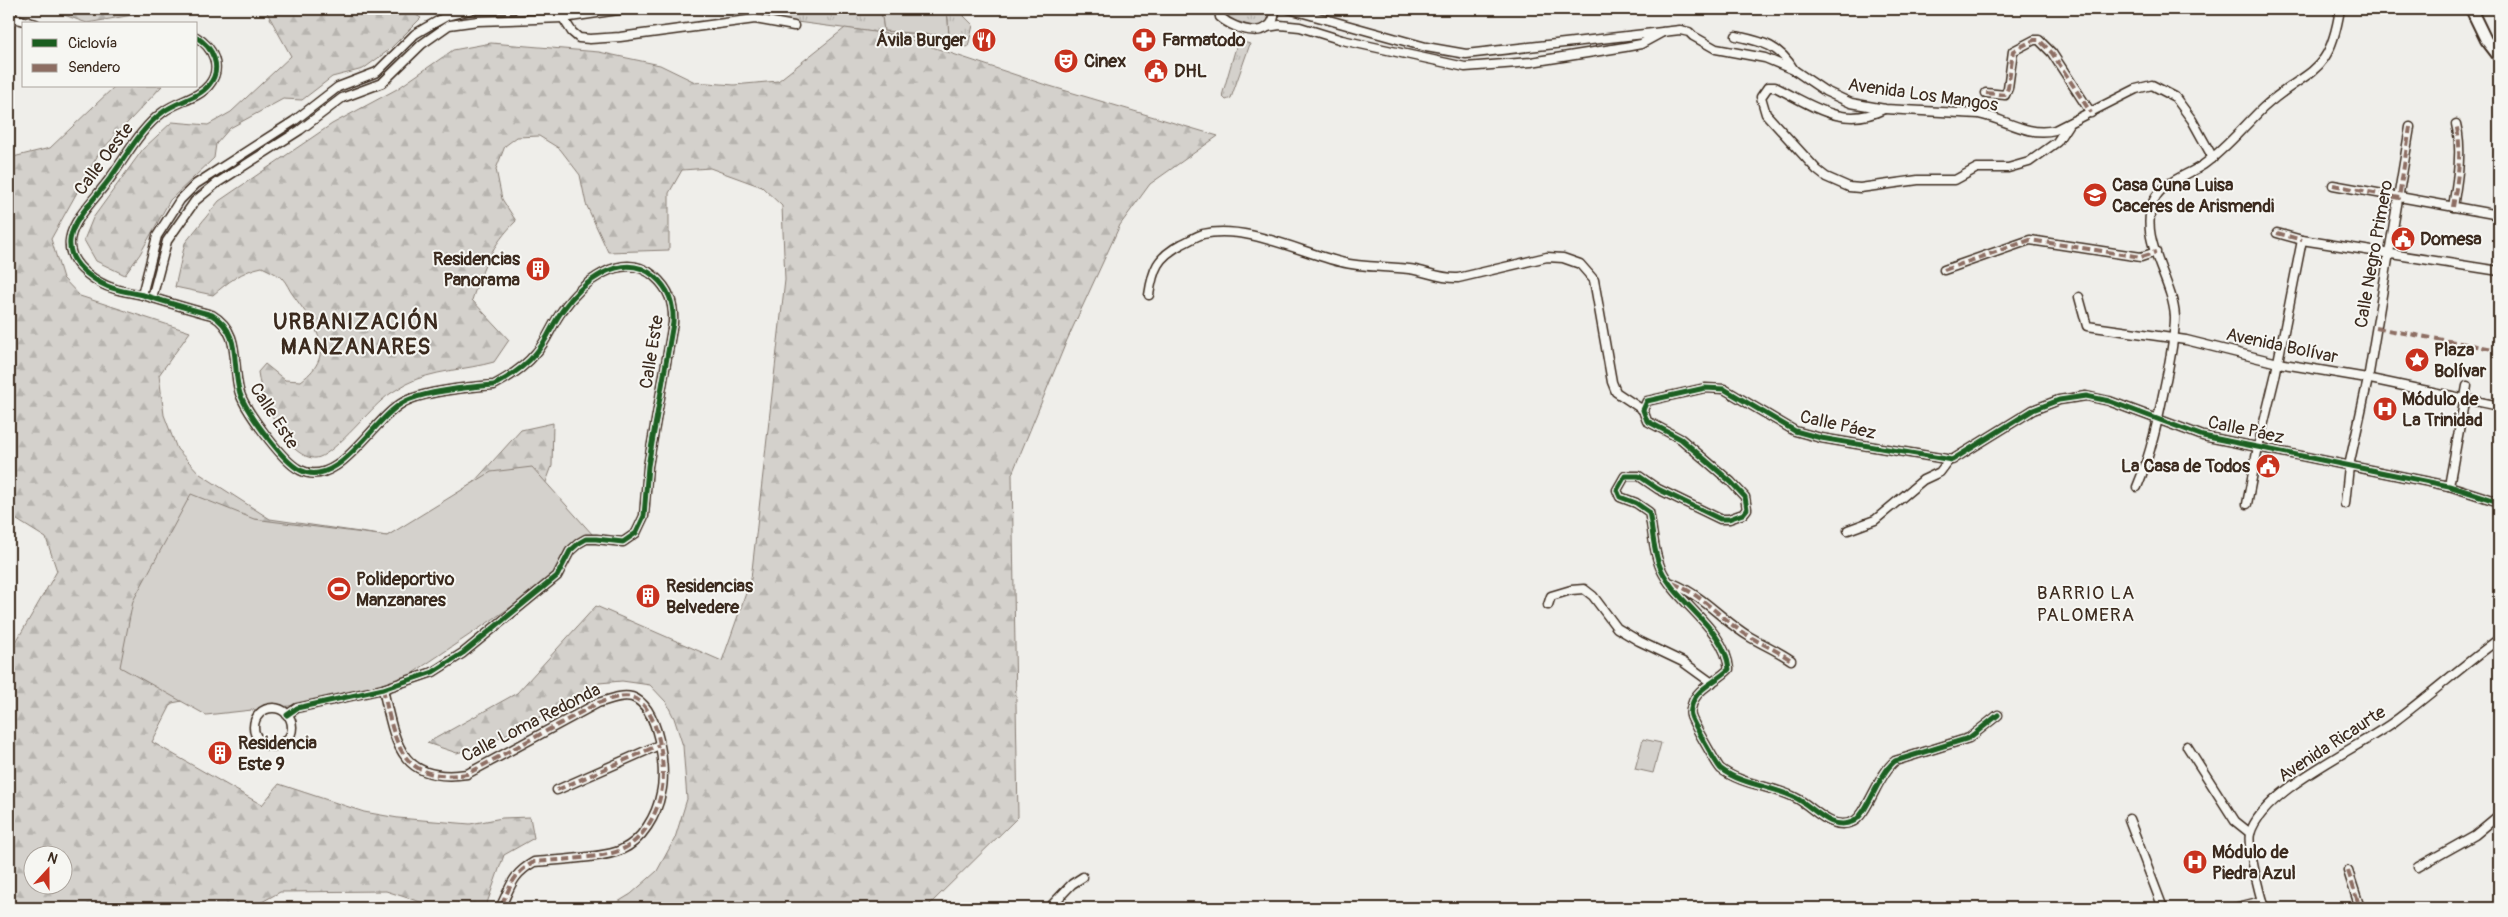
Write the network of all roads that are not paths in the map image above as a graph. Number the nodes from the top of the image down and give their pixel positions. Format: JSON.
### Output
{"nodes":[{"id":1,"x":513,"y":9,"type":"edge"},
{"id":2,"x":562,"y":9,"type":"edge"},
{"id":3,"x":625,"y":9,"type":"edge"},
{"id":4,"x":1218,"y":9,"type":"edge"},
{"id":5,"x":1275,"y":9,"type":"edge"},
{"id":6,"x":1289,"y":9,"type":"edge"},
{"id":7,"x":2340,"y":9,"type":"edge"},
{"id":8,"x":2471,"y":9,"type":"edge"},
{"id":9,"x":9,"y":17,"type":"edge"},
{"id":10,"x":563,"y":18,"type":"junction"},
{"id":11,"x":28,"y":22,"type":"edge"},
{"id":12,"x":794,"y":26,"type":"dead end"},
{"id":13,"x":1267,"y":27,"type":"junction"},
{"id":14,"x":1667,"y":30,"type":"junction"},
{"id":15,"x":1736,"y":36,"type":"dead end"},
{"id":16,"x":198,"y":39,"type":"edge"},
{"id":17,"x":2499,"y":57,"type":"edge"},
{"id":18,"x":1794,"y":70,"type":"junction"},
{"id":19,"x":1986,"y":93,"type":"dead end"},
{"id":20,"x":1885,"y":109,"type":"junction"},
{"id":21,"x":2091,"y":113,"type":"junction"},
{"id":22,"x":2456,"y":124,"type":"dead end"},
{"id":23,"x":2068,"y":125,"type":"junction"},
{"id":24,"x":2410,"y":127,"type":"dead end"},
{"id":25,"x":2213,"y":158,"type":"junction"},
{"id":26,"x":2333,"y":186,"type":"dead end"},
{"id":27,"x":2399,"y":198,"type":"junction"},
{"id":28,"x":2453,"y":208,"type":"junction"},
{"id":29,"x":2499,"y":215,"type":"edge"},
{"id":30,"x":2277,"y":233,"type":"dead end"},
{"id":31,"x":2302,"y":240,"type":"junction"},
{"id":32,"x":2156,"y":252,"type":"junction"},
{"id":33,"x":2388,"y":253,"type":"junction"},
{"id":34,"x":147,"y":270,"type":"junction"},
{"id":35,"x":1944,"y":270,"type":"dead end"},
{"id":36,"x":2499,"y":271,"type":"edge"},
{"id":37,"x":158,"y":274,"type":"junction"},
{"id":38,"x":142,"y":295,"type":"junction"},
{"id":39,"x":1149,"y":295,"type":"dead end"},
{"id":40,"x":2079,"y":297,"type":"dead end"},
{"id":41,"x":152,"y":298,"type":"junction"},
{"id":42,"x":2173,"y":338,"type":"junction"},
{"id":43,"x":2278,"y":363,"type":"junction"},
{"id":44,"x":2368,"y":378,"type":"junction"},
{"id":45,"x":2467,"y":386,"type":"dead end"},
{"id":46,"x":2465,"y":398,"type":"junction"},
{"id":47,"x":2499,"y":406,"type":"edge"},
{"id":48,"x":1643,"y":410,"type":"junction"},
{"id":49,"x":2158,"y":420,"type":"junction"},
{"id":50,"x":2258,"y":448,"type":"junction"},
{"id":51,"x":1949,"y":460,"type":"junction"},
{"id":52,"x":2349,"y":466,"type":"junction"},
{"id":53,"x":2449,"y":486,"type":"junction"},
{"id":54,"x":2137,"y":487,"type":"dead end"},
{"id":55,"x":2499,"y":502,"type":"edge"},
{"id":56,"x":2247,"y":504,"type":"dead end"},
{"id":57,"x":2345,"y":504,"type":"dead end"},
{"id":58,"x":1848,"y":530,"type":"dead end"},
{"id":59,"x":1670,"y":582,"type":"junction"},
{"id":60,"x":1548,"y":605,"type":"dead end"},
{"id":61,"x":2499,"y":639,"type":"edge"},
{"id":62,"x":1791,"y":660,"type":"dead end"},
{"id":63,"x":1712,"y":682,"type":"junction"},
{"id":64,"x":383,"y":689,"type":"junction"},
{"id":65,"x":287,"y":715,"type":"junction"},
{"id":66,"x":1998,"y":715,"type":"dead end"},
{"id":67,"x":659,"y":745,"type":"junction"},
{"id":68,"x":2187,"y":746,"type":"dead end"},
{"id":69,"x":557,"y":790,"type":"dead end"},
{"id":70,"x":2499,"y":815,"type":"edge"},
{"id":71,"x":2129,"y":819,"type":"dead end"},
{"id":72,"x":2250,"y":833,"type":"junction"},
{"id":73,"x":2418,"y":867,"type":"dead end"},
{"id":74,"x":2348,"y":870,"type":"dead end"},
{"id":75,"x":1083,"y":876,"type":"dead end"},
{"id":76,"x":2263,"y":904,"type":"edge"},
{"id":77,"x":500,"y":908,"type":"edge"},
{"id":78,"x":1049,"y":908,"type":"edge"},
{"id":79,"x":2163,"y":908,"type":"edge"},
{"id":80,"x":2234,"y":908,"type":"edge"},
{"id":81,"x":2360,"y":908,"type":"edge"}],
"edges":[{"from":1,"to":34,"type":"street"},
{"from":2,"to":10,"type":"street"},
{"from":3,"to":10,"type":"street"},
{"from":4,"to":13,"type":"street"},
{"from":5,"to":13,"type":"street"},
{"from":6,"to":14,"type":"street","name":"Avenida Los Mangos"},
{"from":7,"to":25,"type":"street"},
{"from":8,"to":17,"type":"street"},
{"from":9,"to":11,"type":"street"},
{"from":10,"to":12,"type":"street"},
{"from":10,"to":37,"type":"street"},
{"from":13,"to":14,"type":"street"},
{"from":14,"to":18,"type":"street","name":"Avenida Los Mangos"},
{"from":15,"to":18,"type":"street"},
{"from":16,"to":38,"type":"street","name":"Calle Oeste"},
{"from":18,"to":20,"type":"street","name":"Avenida Los Mangos"},
{"from":19,"to":21,"type":"street"},
{"from":20,"to":23,"type":"street","name":"Avenida Los Mangos"},
{"from":20,"to":23,"type":"street"},
{"from":21,"to":23,"type":"street","name":"Avenida Los Mangos"},
{"from":21,"to":25,"type":"street","name":"Avenida Los Mangos"},
{"from":22,"to":28,"type":"street"},
{"from":24,"to":27,"type":"street","name":"Calle Negro Primero"},
{"from":25,"to":32,"type":"street"},
{"from":26,"to":27,"type":"street"},
{"from":27,"to":28,"type":"street"},
{"from":27,"to":33,"type":"street","name":"Calle Negro Primero"},
{"from":28,"to":29,"type":"street"},
{"from":30,"to":31,"type":"street"},
{"from":31,"to":33,"type":"street"},
{"from":31,"to":43,"type":"street"},
{"from":32,"to":35,"type":"street"},
{"from":32,"to":42,"type":"street"},
{"from":33,"to":36,"type":"street"},
{"from":33,"to":44,"type":"street","name":"Calle Negro Primero"},
{"from":34,"to":37,"type":"street"},
{"from":34,"to":38,"type":"street"},
{"from":37,"to":41,"type":"street"},
{"from":38,"to":41,"type":"street","name":"Calle Este"},
{"from":39,"to":48,"type":"street"},
{"from":40,"to":42,"type":"street","name":"Avenida Bolívar"},
{"from":41,"to":64,"type":"street","name":"Calle Este"},
{"from":42,"to":43,"type":"street","name":"Avenida Bolívar"},
{"from":42,"to":49,"type":"street"},
{"from":43,"to":44,"type":"street","name":"Avenida Bolívar"},
{"from":43,"to":50,"type":"street"},
{"from":44,"to":46,"type":"street","name":"Avenida Bolívar"},
{"from":44,"to":52,"type":"street","name":"Calle Negro Primero"},
{"from":45,"to":46,"type":"street"},
{"from":46,"to":47,"type":"street","name":"Avenida Bolívar"},
{"from":46,"to":53,"type":"street"},
{"from":48,"to":51,"type":"street","name":"Calle Páez"},
{"from":48,"to":59,"type":"street"},
{"from":49,"to":50,"type":"street","name":"Calle Páez"},
{"from":49,"to":51,"type":"street","name":"Calle Páez"},
{"from":49,"to":54,"type":"street"},
{"from":50,"to":52,"type":"street","name":"Calle Páez"},
{"from":50,"to":56,"type":"street"},
{"from":51,"to":58,"type":"street"},
{"from":52,"to":53,"type":"street","name":"Calle Páez"},
{"from":52,"to":57,"type":"street","name":"Calle Negro Primero"},
{"from":53,"to":55,"type":"street","name":"Calle Páez"},
{"from":59,"to":62,"type":"street"},
{"from":59,"to":63,"type":"street"},
{"from":60,"to":63,"type":"street"},
{"from":61,"to":72,"type":"street","name":"Avenida Ricaurte"},
{"from":63,"to":66,"type":"street"},
{"from":64,"to":65,"type":"street","name":"Calle Este"},
{"from":64,"to":67,"type":"street","name":"Calle Loma Redonda"},
{"from":65,"to":65,"type":"street"},
{"from":67,"to":69,"type":"street"},
{"from":67,"to":77,"type":"street","name":"Calle Loma Redonda"},
{"from":68,"to":72,"type":"street"},
{"from":70,"to":73,"type":"street"},
{"from":71,"to":79,"type":"street"},
{"from":72,"to":76,"type":"street"},
{"from":74,"to":81,"type":"street"},
{"from":75,"to":78,"type":"street"},
{"from":76,"to":80,"type":"street"}]}
